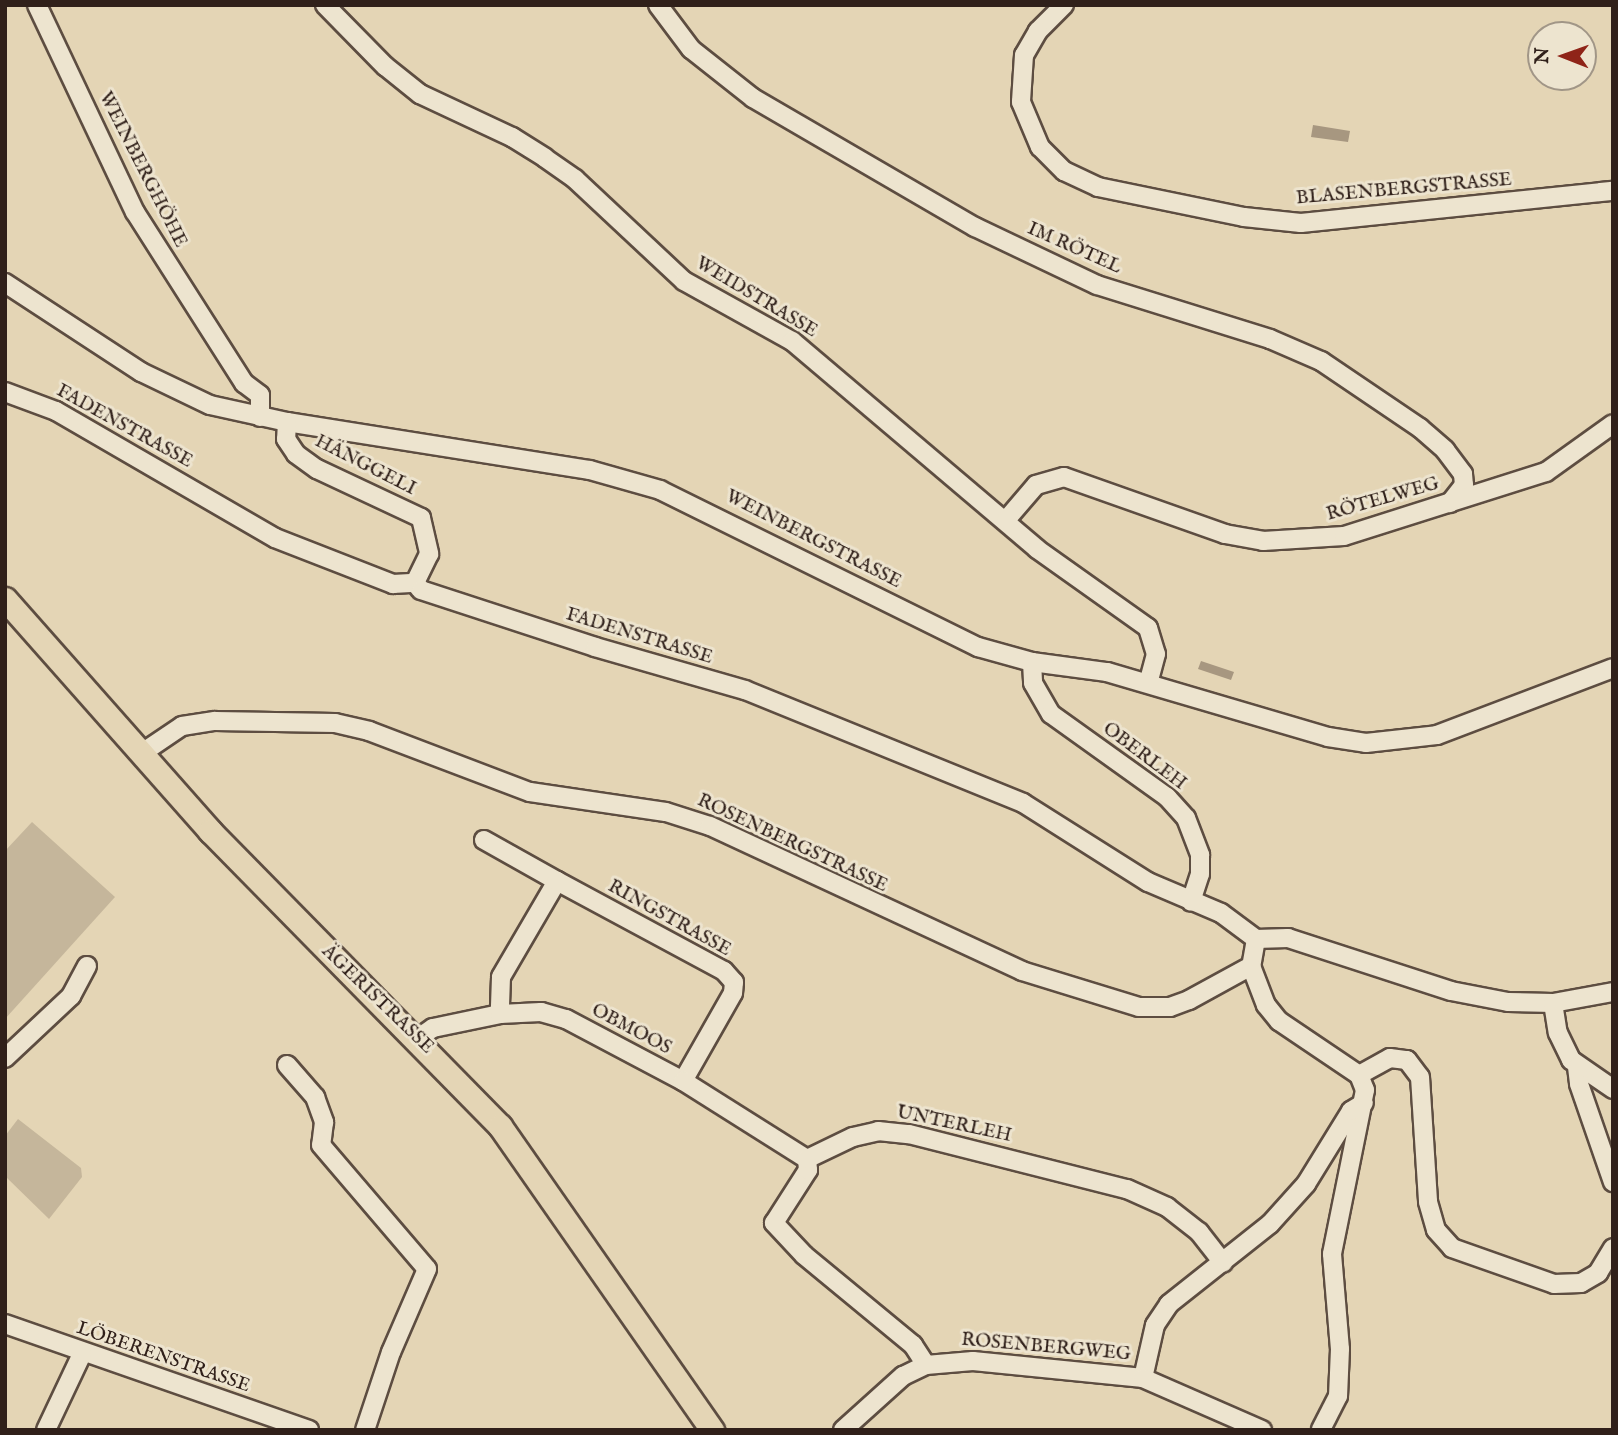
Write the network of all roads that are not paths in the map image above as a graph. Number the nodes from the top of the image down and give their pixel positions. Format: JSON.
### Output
{"nodes":[{"id":1,"x":37,"y":5,"type":"edge"},
{"id":2,"x":325,"y":5,"type":"edge"},
{"id":3,"x":658,"y":5,"type":"edge"},
{"id":4,"x":1064,"y":5,"type":"edge"},
{"id":5,"x":1613,"y":191,"type":"edge"},
{"id":6,"x":5,"y":283,"type":"edge"},
{"id":7,"x":5,"y":392,"type":"edge"},
{"id":8,"x":260,"y":417,"type":"junction"},
{"id":9,"x":287,"y":422,"type":"junction"},
{"id":10,"x":1613,"y":424,"type":"edge"},
{"id":11,"x":1450,"y":503,"type":"junction"},
{"id":12,"x":1006,"y":520,"type":"junction"},
{"id":13,"x":415,"y":583,"type":"junction"},
{"id":14,"x":5,"y":599,"type":"edge"},
{"id":15,"x":1032,"y":662,"type":"junction"},
{"id":16,"x":1613,"y":668,"type":"edge"},
{"id":17,"x":1148,"y":683,"type":"junction"},
{"id":18,"x":142,"y":753,"type":"junction"},
{"id":19,"x":484,"y":840,"type":"dead end"},
{"id":20,"x":556,"y":881,"type":"junction"},
{"id":21,"x":1191,"y":902,"type":"junction"},
{"id":22,"x":1256,"y":939,"type":"junction"},
{"id":23,"x":86,"y":966,"type":"dead end"},
{"id":24,"x":1251,"y":967,"type":"junction"},
{"id":25,"x":1613,"y":992,"type":"edge"},
{"id":26,"x":1553,"y":1003,"type":"junction"},
{"id":27,"x":500,"y":1014,"type":"junction"},
{"id":28,"x":416,"y":1039,"type":"junction"},
{"id":29,"x":5,"y":1058,"type":"edge"},
{"id":30,"x":287,"y":1065,"type":"dead end"},
{"id":31,"x":1577,"y":1067,"type":"junction"},
{"id":32,"x":1359,"y":1074,"type":"junction"},
{"id":33,"x":683,"y":1081,"type":"junction"},
{"id":34,"x":1613,"y":1089,"type":"edge"},
{"id":35,"x":1364,"y":1103,"type":"junction"},
{"id":36,"x":807,"y":1159,"type":"junction"},
{"id":37,"x":1613,"y":1181,"type":"edge"},
{"id":38,"x":1613,"y":1248,"type":"edge"},
{"id":39,"x":1223,"y":1263,"type":"junction"},
{"id":40,"x":5,"y":1324,"type":"edge"},
{"id":41,"x":82,"y":1354,"type":"junction"},
{"id":42,"x":926,"y":1365,"type":"junction"},
{"id":43,"x":1143,"y":1378,"type":"junction"},
{"id":44,"x":46,"y":1430,"type":"edge"},
{"id":45,"x":309,"y":1430,"type":"edge"},
{"id":46,"x":365,"y":1430,"type":"edge"},
{"id":47,"x":712,"y":1430,"type":"edge"},
{"id":48,"x":843,"y":1430,"type":"edge"},
{"id":49,"x":1262,"y":1430,"type":"edge"},
{"id":50,"x":1321,"y":1430,"type":"edge"}],
"edges":[{"from":1,"to":8,"type":"street","name":"WEINBERGHÖHE"},
{"from":2,"to":12,"type":"street","name":"WEIDSTRASSE"},
{"from":3,"to":11,"type":"street","name":"IM RÖTEL"},
{"from":4,"to":5,"type":"street","name":"BLASENBERGSTRASSE"},
{"from":6,"to":8,"type":"street","name":"WEINBERGSTRASSE"},
{"from":7,"to":13,"type":"street","name":"FADENSTRASSE"},
{"from":8,"to":9,"type":"street","name":"WEINBERGSTRASSE"},
{"from":9,"to":13,"type":"street","name":"HÄNGGELI"},
{"from":9,"to":15,"type":"street","name":"WEINBERGSTRASSE"},
{"from":10,"to":11,"type":"street","name":"RÖTELWEG"},
{"from":11,"to":12,"type":"street","name":"RÖTELWEG"},
{"from":12,"to":17,"type":"street","name":"WEIDSTRASSE"},
{"from":13,"to":21,"type":"street","name":"FADENSTRASSE"},
{"from":14,"to":18,"type":"main road","name":"ÄGERISTRASSE"},
{"from":15,"to":17,"type":"street","name":"WEINBERGSTRASSE"},
{"from":15,"to":21,"type":"street","name":"OBERLEH"},
{"from":16,"to":17,"type":"street","name":"WEINBERGSTRASSE"},
{"from":18,"to":24,"type":"street","name":"ROSENBERGSTRASSE"},
{"from":18,"to":28,"type":"main road","name":"ÄGERISTRASSE"},
{"from":19,"to":20,"type":"street","name":"RINGSTRASSE"},
{"from":20,"to":27,"type":"street"},
{"from":20,"to":33,"type":"street","name":"RINGSTRASSE"},
{"from":21,"to":22,"type":"street","name":"FADENSTRASSE"},
{"from":22,"to":24,"type":"street"},
{"from":22,"to":26,"type":"street"},
{"from":23,"to":29,"type":"street"},
{"from":24,"to":32,"type":"street"},
{"from":25,"to":26,"type":"street"},
{"from":26,"to":31,"type":"street"},
{"from":27,"to":28,"type":"street","name":"OBMOOS"},
{"from":27,"to":33,"type":"street","name":"OBMOOS"},
{"from":28,"to":47,"type":"main road","name":"ÄGERISTRASSE"},
{"from":30,"to":46,"type":"street"},
{"from":31,"to":34,"type":"street"},
{"from":31,"to":37,"type":"street"},
{"from":32,"to":35,"type":"street"},
{"from":32,"to":38,"type":"street"},
{"from":33,"to":36,"type":"street","name":"OBMOOS"},
{"from":35,"to":39,"type":"street","name":"ROSENBERGWEG"},
{"from":35,"to":50,"type":"street"},
{"from":36,"to":39,"type":"street","name":"UNTERLEH"},
{"from":36,"to":42,"type":"street"},
{"from":39,"to":43,"type":"street","name":"ROSENBERGWEG"},
{"from":40,"to":41,"type":"street","name":"LÖBERENSTRASSE"},
{"from":41,"to":44,"type":"street"},
{"from":41,"to":45,"type":"street","name":"LÖBERENSTRASSE"},
{"from":42,"to":43,"type":"street","name":"ROSENBERGWEG"},
{"from":42,"to":48,"type":"street","name":"ROSENBERGWEG"},
{"from":43,"to":49,"type":"street","name":"ROSENBERGWEG"}]}
